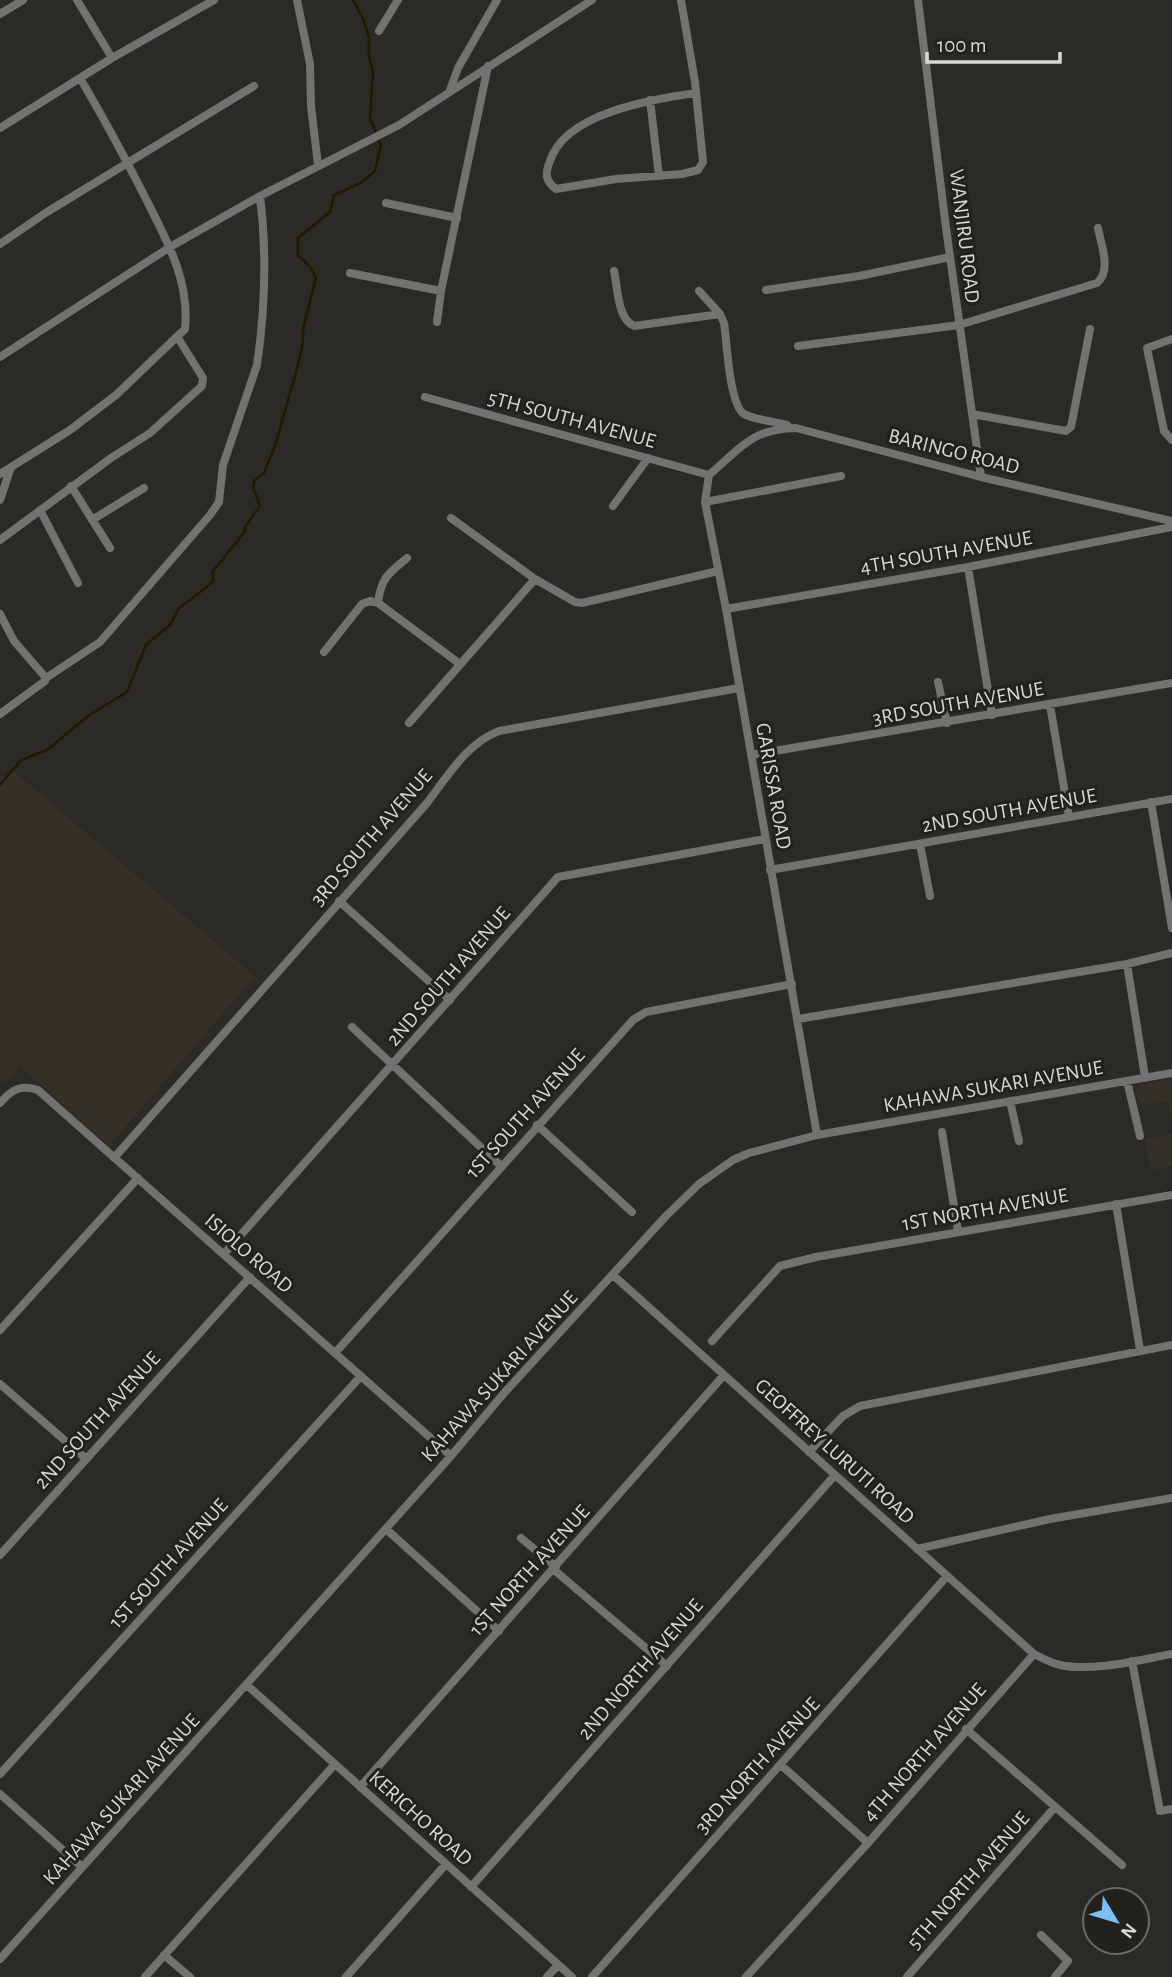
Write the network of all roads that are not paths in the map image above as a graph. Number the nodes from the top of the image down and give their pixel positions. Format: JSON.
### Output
{"nodes":[{"id":1,"x":23,"y":0,"type":"edge"},
{"id":2,"x":77,"y":0,"type":"edge"},
{"id":3,"x":214,"y":0,"type":"edge"},
{"id":4,"x":297,"y":0,"type":"edge"},
{"id":5,"x":398,"y":0,"type":"edge"},
{"id":6,"x":498,"y":0,"type":"edge"},
{"id":7,"x":681,"y":0,"type":"edge"},
{"id":8,"x":918,"y":0,"type":"edge"},
{"id":9,"x":590,"y":1,"type":"edge"},
{"id":10,"x":0,"y":14,"type":"edge"},
{"id":11,"x":379,"y":31,"type":"dead end"},
{"id":12,"x":112,"y":58,"type":"junction"},
{"id":13,"x":488,"y":66,"type":"junction"},
{"id":14,"x":80,"y":78,"type":"junction"},
{"id":15,"x":254,"y":86,"type":"dead end"},
{"id":16,"x":450,"y":90,"type":"junction"},
{"id":17,"x":696,"y":93,"type":"junction"},
{"id":18,"x":650,"y":100,"type":"junction"},
{"id":19,"x":0,"y":128,"type":"edge"},
{"id":20,"x":129,"y":164,"type":"junction"},
{"id":21,"x":318,"y":165,"type":"junction"},
{"id":22,"x":659,"y":176,"type":"junction"},
{"id":23,"x":260,"y":196,"type":"junction"},
{"id":24,"x":386,"y":204,"type":"dead end"},
{"id":25,"x":457,"y":218,"type":"junction"},
{"id":26,"x":1098,"y":228,"type":"dead end"},
{"id":27,"x":0,"y":244,"type":"edge"},
{"id":28,"x":170,"y":247,"type":"junction"},
{"id":29,"x":950,"y":257,"type":"junction"},
{"id":30,"x":614,"y":271,"type":"dead end"},
{"id":31,"x":350,"y":273,"type":"dead end"},
{"id":32,"x":766,"y":289,"type":"dead end"},
{"id":33,"x":699,"y":290,"type":"dead end"},
{"id":34,"x":441,"y":292,"type":"junction"},
{"id":35,"x":720,"y":314,"type":"junction"},
{"id":36,"x":437,"y":321,"type":"dead end"},
{"id":37,"x":959,"y":325,"type":"junction"},
{"id":38,"x":1090,"y":329,"type":"dead end"},
{"id":39,"x":178,"y":338,"type":"junction"},
{"id":40,"x":1172,"y":339,"type":"edge"},
{"id":41,"x":798,"y":346,"type":"dead end"},
{"id":42,"x":0,"y":357,"type":"edge"},
{"id":43,"x":425,"y":397,"type":"dead end"},
{"id":44,"x":972,"y":414,"type":"junction"},
{"id":45,"x":796,"y":428,"type":"junction"},
{"id":46,"x":1172,"y":440,"type":"edge"},
{"id":47,"x":648,"y":458,"type":"junction"},
{"id":48,"x":11,"y":467,"type":"junction"},
{"id":49,"x":0,"y":474,"type":"edge"},
{"id":50,"x":709,"y":475,"type":"junction"},
{"id":51,"x":841,"y":476,"type":"dead end"},
{"id":52,"x":981,"y":477,"type":"junction"},
{"id":53,"x":72,"y":486,"type":"junction"},
{"id":54,"x":144,"y":488,"type":"dead end"},
{"id":55,"x":0,"y":500,"type":"edge"},
{"id":56,"x":705,"y":502,"type":"junction"},
{"id":57,"x":613,"y":506,"type":"dead end"},
{"id":58,"x":40,"y":510,"type":"junction"},
{"id":59,"x":451,"y":518,"type":"dead end"},
{"id":60,"x":92,"y":520,"type":"junction"},
{"id":61,"x":1172,"y":521,"type":"edge"},
{"id":62,"x":1172,"y":527,"type":"edge"},
{"id":63,"x":0,"y":540,"type":"edge"},
{"id":64,"x":110,"y":548,"type":"dead end"},
{"id":65,"x":407,"y":558,"type":"dead end"},
{"id":66,"x":968,"y":567,"type":"junction"},
{"id":67,"x":718,"y":571,"type":"junction"},
{"id":68,"x":535,"y":579,"type":"junction"},
{"id":69,"x":78,"y":583,"type":"dead end"},
{"id":70,"x":378,"y":603,"type":"junction"},
{"id":71,"x":726,"y":609,"type":"junction"},
{"id":72,"x":0,"y":614,"type":"edge"},
{"id":73,"x":324,"y":652,"type":"dead end"},
{"id":74,"x":460,"y":664,"type":"junction"},
{"id":75,"x":46,"y":678,"type":"junction"},
{"id":76,"x":938,"y":682,"type":"dead end"},
{"id":77,"x":1172,"y":683,"type":"edge"},
{"id":78,"x":739,"y":688,"type":"junction"},
{"id":79,"x":1050,"y":705,"type":"junction"},
{"id":80,"x":0,"y":714,"type":"edge"},
{"id":81,"x":992,"y":716,"type":"junction"},
{"id":82,"x":409,"y":723,"type":"dead end"},
{"id":83,"x":947,"y":723,"type":"junction"},
{"id":84,"x":751,"y":755,"type":"junction"},
{"id":85,"x":1172,"y":799,"type":"edge"},
{"id":86,"x":1151,"y":802,"type":"junction"},
{"id":87,"x":1069,"y":817,"type":"junction"},
{"id":88,"x":765,"y":839,"type":"junction"},
{"id":89,"x":920,"y":844,"type":"junction"},
{"id":90,"x":770,"y":870,"type":"junction"},
{"id":91,"x":930,"y":896,"type":"dead end"},
{"id":92,"x":339,"y":901,"type":"junction"},
{"id":93,"x":1172,"y":928,"type":"edge"},
{"id":94,"x":1172,"y":954,"type":"edge"},
{"id":95,"x":1127,"y":964,"type":"junction"},
{"id":96,"x":792,"y":984,"type":"junction"},
{"id":97,"x":450,"y":1000,"type":"junction"},
{"id":98,"x":798,"y":1019,"type":"junction"},
{"id":99,"x":352,"y":1027,"type":"dead end"},
{"id":100,"x":394,"y":1064,"type":"junction"},
{"id":101,"x":1172,"y":1073,"type":"edge"},
{"id":102,"x":1145,"y":1077,"type":"junction"},
{"id":103,"x":1127,"y":1080,"type":"junction"},
{"id":104,"x":1010,"y":1101,"type":"junction"},
{"id":105,"x":0,"y":1103,"type":"edge"},
{"id":106,"x":537,"y":1125,"type":"junction"},
{"id":107,"x":942,"y":1132,"type":"dead end"},
{"id":108,"x":817,"y":1135,"type":"junction"},
{"id":109,"x":1140,"y":1136,"type":"dead end"},
{"id":110,"x":1019,"y":1141,"type":"dead end"},
{"id":111,"x":114,"y":1157,"type":"junction"},
{"id":112,"x":501,"y":1166,"type":"junction"},
{"id":113,"x":138,"y":1178,"type":"junction"},
{"id":114,"x":1172,"y":1195,"type":"edge"},
{"id":115,"x":1116,"y":1205,"type":"junction"},
{"id":116,"x":632,"y":1212,"type":"dead end"},
{"id":117,"x":958,"y":1231,"type":"junction"},
{"id":118,"x":224,"y":1254,"type":"junction"},
{"id":119,"x":613,"y":1275,"type":"junction"},
{"id":120,"x":250,"y":1277,"type":"junction"},
{"id":121,"x":0,"y":1330,"type":"edge"},
{"id":122,"x":1172,"y":1345,"type":"edge"},
{"id":123,"x":1140,"y":1350,"type":"junction"},
{"id":124,"x":335,"y":1353,"type":"junction"},
{"id":125,"x":701,"y":1354,"type":"junction"},
{"id":126,"x":724,"y":1375,"type":"junction"},
{"id":127,"x":361,"y":1376,"type":"junction"},
{"id":128,"x":0,"y":1384,"type":"edge"},
{"id":129,"x":809,"y":1452,"type":"junction"},
{"id":130,"x":451,"y":1455,"type":"junction"},
{"id":131,"x":85,"y":1458,"type":"junction"},
{"id":132,"x":835,"y":1475,"type":"junction"},
{"id":133,"x":1172,"y":1498,"type":"edge"},
{"id":134,"x":386,"y":1529,"type":"junction"},
{"id":135,"x":521,"y":1538,"type":"dead end"},
{"id":136,"x":917,"y":1549,"type":"junction"},
{"id":137,"x":0,"y":1555,"type":"edge"},
{"id":138,"x":554,"y":1568,"type":"junction"},
{"id":139,"x":947,"y":1576,"type":"junction"},
{"id":140,"x":499,"y":1631,"type":"junction"},
{"id":141,"x":1034,"y":1654,"type":"junction"},
{"id":142,"x":1172,"y":1654,"type":"edge"},
{"id":143,"x":1132,"y":1661,"type":"junction"},
{"id":144,"x":667,"y":1666,"type":"junction"},
{"id":145,"x":247,"y":1685,"type":"junction"},
{"id":146,"x":967,"y":1729,"type":"junction"},
{"id":147,"x":335,"y":1765,"type":"junction"},
{"id":148,"x":781,"y":1765,"type":"junction"},
{"id":149,"x":0,"y":1774,"type":"edge"},
{"id":150,"x":360,"y":1787,"type":"junction"},
{"id":151,"x":0,"y":1794,"type":"edge"},
{"id":152,"x":1055,"y":1807,"type":"junction"},
{"id":153,"x":1172,"y":1809,"type":"edge"},
{"id":154,"x":868,"y":1843,"type":"junction"},
{"id":155,"x":446,"y":1864,"type":"junction"},
{"id":156,"x":1122,"y":1865,"type":"dead end"},
{"id":157,"x":82,"y":1867,"type":"junction"},
{"id":158,"x":471,"y":1887,"type":"junction"},
{"id":159,"x":1041,"y":1935,"type":"dead end"},
{"id":160,"x":164,"y":1955,"type":"junction"},
{"id":161,"x":0,"y":1959,"type":"edge"},
{"id":162,"x":558,"y":1965,"type":"junction"},
{"id":163,"x":145,"y":1977,"type":"edge"},
{"id":164,"x":190,"y":1977,"type":"edge"},
{"id":165,"x":346,"y":1977,"type":"edge"},
{"id":166,"x":547,"y":1977,"type":"edge"},
{"id":167,"x":572,"y":1977,"type":"edge"},
{"id":168,"x":592,"y":1977,"type":"edge"},
{"id":169,"x":746,"y":1977,"type":"edge"},
{"id":170,"x":907,"y":1977,"type":"edge"},
{"id":171,"x":1055,"y":1977,"type":"edge"}],
"edges":[{"from":1,"to":10,"type":"street"},
{"from":2,"to":12,"type":"street"},
{"from":3,"to":12,"type":"street"},
{"from":4,"to":21,"type":"street"},
{"from":5,"to":11,"type":"street"},
{"from":6,"to":16,"type":"street"},
{"from":7,"to":17,"type":"street"},
{"from":8,"to":29,"type":"street","name":"WANJIRU ROAD"},
{"from":9,"to":13,"type":"street"},
{"from":12,"to":14,"type":"street"},
{"from":13,"to":16,"type":"street"},
{"from":13,"to":25,"type":"street"},
{"from":14,"to":19,"type":"street"},
{"from":14,"to":20,"type":"street"},
{"from":15,"to":20,"type":"street"},
{"from":16,"to":21,"type":"street"},
{"from":17,"to":18,"type":"street"},
{"from":17,"to":22,"type":"street"},
{"from":18,"to":22,"type":"street"},
{"from":18,"to":22,"type":"street"},
{"from":20,"to":27,"type":"street"},
{"from":20,"to":28,"type":"street"},
{"from":21,"to":23,"type":"street"},
{"from":23,"to":28,"type":"street"},
{"from":23,"to":75,"type":"street"},
{"from":24,"to":25,"type":"street"},
{"from":25,"to":34,"type":"street"},
{"from":26,"to":37,"type":"street"},
{"from":28,"to":39,"type":"street"},
{"from":28,"to":42,"type":"street"},
{"from":29,"to":32,"type":"street"},
{"from":29,"to":37,"type":"street","name":"WANJIRU ROAD"},
{"from":30,"to":35,"type":"street"},
{"from":31,"to":34,"type":"street"},
{"from":33,"to":35,"type":"street"},
{"from":34,"to":36,"type":"street"},
{"from":35,"to":45,"type":"street"},
{"from":37,"to":41,"type":"street"},
{"from":37,"to":44,"type":"street","name":"WANJIRU ROAD"},
{"from":38,"to":44,"type":"street"},
{"from":39,"to":48,"type":"street"},
{"from":39,"to":53,"type":"street"},
{"from":40,"to":46,"type":"street"},
{"from":43,"to":47,"type":"street","name":"5TH SOUTH AVENUE"},
{"from":44,"to":52,"type":"street","name":"WANJIRU ROAD"},
{"from":45,"to":50,"type":"street","name":"BARINGO ROAD"},
{"from":45,"to":52,"type":"street","name":"BARINGO ROAD"},
{"from":47,"to":50,"type":"street","name":"5TH SOUTH AVENUE"},
{"from":47,"to":57,"type":"street"},
{"from":48,"to":49,"type":"street"},
{"from":48,"to":55,"type":"street"},
{"from":50,"to":56,"type":"street","name":"GARISSA ROAD"},
{"from":51,"to":56,"type":"street"},
{"from":52,"to":61,"type":"street","name":"BARINGO ROAD"},
{"from":53,"to":58,"type":"street"},
{"from":53,"to":60,"type":"street"},
{"from":54,"to":60,"type":"street"},
{"from":56,"to":67,"type":"street","name":"GARISSA ROAD"},
{"from":58,"to":63,"type":"street"},
{"from":58,"to":69,"type":"street"},
{"from":59,"to":68,"type":"street"},
{"from":60,"to":64,"type":"street"},
{"from":62,"to":66,"type":"street","name":"4TH SOUTH AVENUE"},
{"from":65,"to":70,"type":"street"},
{"from":66,"to":71,"type":"street","name":"4TH SOUTH AVENUE"},
{"from":66,"to":81,"type":"street"},
{"from":67,"to":68,"type":"street"},
{"from":67,"to":71,"type":"street","name":"GARISSA ROAD"},
{"from":68,"to":74,"type":"street"},
{"from":70,"to":73,"type":"street"},
{"from":70,"to":74,"type":"street"},
{"from":71,"to":78,"type":"street","name":"GARISSA ROAD"},
{"from":72,"to":75,"type":"street"},
{"from":74,"to":82,"type":"street"},
{"from":75,"to":80,"type":"street"},
{"from":76,"to":83,"type":"street"},
{"from":77,"to":79,"type":"street","name":"3RD SOUTH AVENUE"},
{"from":78,"to":84,"type":"street","name":"GARISSA ROAD"},
{"from":78,"to":92,"type":"street","name":"3RD SOUTH AVENUE"},
{"from":79,"to":81,"type":"street","name":"3RD SOUTH AVENUE"},
{"from":79,"to":87,"type":"street"},
{"from":81,"to":83,"type":"street","name":"3RD SOUTH AVENUE"},
{"from":83,"to":84,"type":"street","name":"3RD SOUTH AVENUE"},
{"from":84,"to":88,"type":"street","name":"GARISSA ROAD"},
{"from":85,"to":86,"type":"street","name":"2ND SOUTH AVENUE"},
{"from":86,"to":87,"type":"street","name":"2ND SOUTH AVENUE"},
{"from":86,"to":93,"type":"street"},
{"from":87,"to":89,"type":"street","name":"2ND SOUTH AVENUE"},
{"from":88,"to":90,"type":"street","name":"GARISSA ROAD"},
{"from":88,"to":97,"type":"street","name":"2ND SOUTH AVENUE"},
{"from":89,"to":90,"type":"street","name":"2ND SOUTH AVENUE"},
{"from":89,"to":91,"type":"street"},
{"from":90,"to":96,"type":"street","name":"GARISSA ROAD"},
{"from":92,"to":97,"type":"street"},
{"from":92,"to":111,"type":"street","name":"3RD SOUTH AVENUE"},
{"from":94,"to":95,"type":"street"},
{"from":95,"to":98,"type":"street"},
{"from":95,"to":102,"type":"street"},
{"from":96,"to":98,"type":"street","name":"GARISSA ROAD"},
{"from":96,"to":106,"type":"street","name":"1ST SOUTH AVENUE"},
{"from":97,"to":100,"type":"street","name":"2ND SOUTH AVENUE"},
{"from":98,"to":108,"type":"street","name":"GARISSA ROAD"},
{"from":99,"to":100,"type":"street"},
{"from":100,"to":112,"type":"street"},
{"from":100,"to":118,"type":"street","name":"2ND SOUTH AVENUE"},
{"from":101,"to":102,"type":"street","name":"KAHAWA SUKARI AVENUE"},
{"from":102,"to":103,"type":"street","name":"KAHAWA SUKARI AVENUE"},
{"from":103,"to":104,"type":"street","name":"KAHAWA SUKARI AVENUE"},
{"from":103,"to":109,"type":"street"},
{"from":104,"to":108,"type":"street","name":"KAHAWA SUKARI AVENUE"},
{"from":104,"to":110,"type":"street"},
{"from":105,"to":111,"type":"street","name":"ISIOLO ROAD"},
{"from":106,"to":112,"type":"street","name":"1ST SOUTH AVENUE"},
{"from":106,"to":116,"type":"street"},
{"from":107,"to":117,"type":"street"},
{"from":108,"to":119,"type":"street","name":"KAHAWA SUKARI AVENUE"},
{"from":111,"to":113,"type":"street","name":"ISIOLO ROAD"},
{"from":112,"to":124,"type":"street","name":"1ST SOUTH AVENUE"},
{"from":113,"to":118,"type":"street","name":"ISIOLO ROAD"},
{"from":113,"to":121,"type":"street"},
{"from":114,"to":115,"type":"street","name":"1ST NORTH AVENUE"},
{"from":115,"to":117,"type":"street","name":"1ST NORTH AVENUE"},
{"from":115,"to":123,"type":"street"},
{"from":117,"to":125,"type":"street","name":"1ST NORTH AVENUE"},
{"from":118,"to":120,"type":"street","name":"ISIOLO ROAD"},
{"from":119,"to":125,"type":"street","name":"GEOFFREY LURUTI ROAD"},
{"from":119,"to":130,"type":"street","name":"KAHAWA SUKARI AVENUE"},
{"from":120,"to":124,"type":"street","name":"ISIOLO ROAD"},
{"from":120,"to":131,"type":"street","name":"2ND SOUTH AVENUE"},
{"from":122,"to":123,"type":"street"},
{"from":123,"to":129,"type":"street"},
{"from":124,"to":127,"type":"street","name":"ISIOLO ROAD"},
{"from":125,"to":126,"type":"street","name":"GEOFFREY LURUTI ROAD"},
{"from":126,"to":129,"type":"street","name":"GEOFFREY LURUTI ROAD"},
{"from":126,"to":138,"type":"street","name":"1ST NORTH AVENUE"},
{"from":127,"to":130,"type":"street","name":"ISIOLO ROAD"},
{"from":127,"to":149,"type":"street","name":"1ST SOUTH AVENUE"},
{"from":128,"to":131,"type":"street"},
{"from":129,"to":132,"type":"street","name":"GEOFFREY LURUTI ROAD"},
{"from":130,"to":134,"type":"street","name":"KAHAWA SUKARI AVENUE"},
{"from":131,"to":137,"type":"street","name":"2ND SOUTH AVENUE"},
{"from":132,"to":136,"type":"street","name":"GEOFFREY LURUTI ROAD"},
{"from":132,"to":144,"type":"street","name":"2ND NORTH AVENUE"},
{"from":133,"to":136,"type":"street"},
{"from":134,"to":140,"type":"street"},
{"from":134,"to":145,"type":"street","name":"KAHAWA SUKARI AVENUE"},
{"from":135,"to":138,"type":"street"},
{"from":136,"to":139,"type":"street","name":"GEOFFREY LURUTI ROAD"},
{"from":138,"to":140,"type":"street","name":"1ST NORTH AVENUE"},
{"from":138,"to":144,"type":"street"},
{"from":139,"to":141,"type":"street","name":"GEOFFREY LURUTI ROAD"},
{"from":139,"to":148,"type":"street","name":"3RD NORTH AVENUE"},
{"from":140,"to":150,"type":"street","name":"1ST NORTH AVENUE"},
{"from":141,"to":143,"type":"street"},
{"from":141,"to":146,"type":"street","name":"4TH NORTH AVENUE"},
{"from":142,"to":143,"type":"street"},
{"from":143,"to":153,"type":"street"},
{"from":144,"to":158,"type":"street","name":"2ND NORTH AVENUE"},
{"from":145,"to":147,"type":"street","name":"KERICHO ROAD"},
{"from":145,"to":157,"type":"street","name":"KAHAWA SUKARI AVENUE"},
{"from":146,"to":152,"type":"street"},
{"from":146,"to":154,"type":"street","name":"4TH NORTH AVENUE"},
{"from":147,"to":150,"type":"street","name":"KERICHO ROAD"},
{"from":147,"to":160,"type":"street"},
{"from":148,"to":154,"type":"street"},
{"from":148,"to":168,"type":"street","name":"3RD NORTH AVENUE"},
{"from":150,"to":155,"type":"street","name":"KERICHO ROAD"},
{"from":151,"to":157,"type":"street"},
{"from":152,"to":156,"type":"street"},
{"from":152,"to":170,"type":"street","name":"5TH NORTH AVENUE"},
{"from":154,"to":169,"type":"street","name":"4TH NORTH AVENUE"},
{"from":155,"to":158,"type":"street","name":"KERICHO ROAD"},
{"from":155,"to":165,"type":"street"},
{"from":157,"to":161,"type":"street","name":"KAHAWA SUKARI AVENUE"},
{"from":158,"to":162,"type":"street","name":"KERICHO ROAD"},
{"from":159,"to":171,"type":"street"},
{"from":160,"to":163,"type":"street"},
{"from":160,"to":164,"type":"street"},
{"from":162,"to":166,"type":"street"},
{"from":162,"to":167,"type":"street","name":"KERICHO ROAD"}]}
